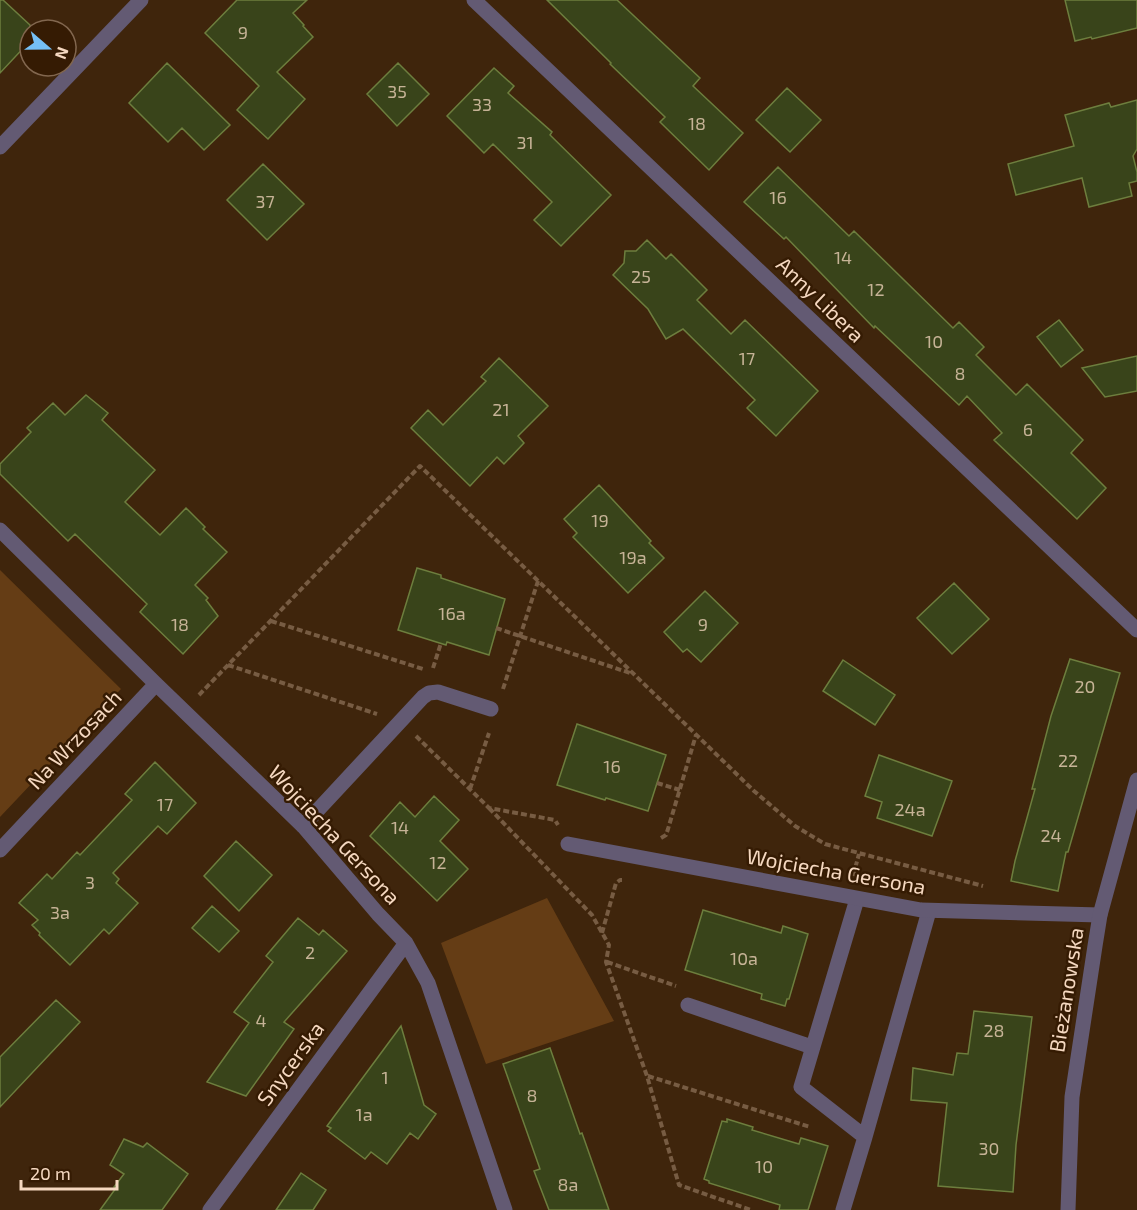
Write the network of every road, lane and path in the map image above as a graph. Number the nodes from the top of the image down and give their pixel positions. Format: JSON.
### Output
{"nodes":[{"id":1,"x":141,"y":0,"type":"edge"},
{"id":2,"x":474,"y":0,"type":"edge"},
{"id":3,"x":0,"y":147,"type":"edge"},
{"id":4,"x":0,"y":530,"type":"edge"},
{"id":5,"x":538,"y":581,"type":"junction"},
{"id":6,"x":271,"y":621,"type":"junction"},
{"id":7,"x":496,"y":628,"type":"dead end"},
{"id":8,"x":1137,"y":630,"type":"edge"},
{"id":9,"x":520,"y":636,"type":"junction"},
{"id":10,"x":441,"y":644,"type":"dead end"},
{"id":11,"x":634,"y":674,"type":"junction"},
{"id":12,"x":156,"y":684,"type":"junction"},
{"id":13,"x":200,"y":694,"type":"dead end"},
{"id":14,"x":501,"y":694,"type":"dead end"},
{"id":15,"x":491,"y":709,"type":"dead end"},
{"id":16,"x":491,"y":726,"type":"dead end"},
{"id":17,"x":696,"y":735,"type":"junction"},
{"id":18,"x":1137,"y":780,"type":"edge"},
{"id":19,"x":657,"y":783,"type":"dead end"},
{"id":20,"x":470,"y":789,"type":"dead end"},
{"id":21,"x":680,"y":790,"type":"junction"},
{"id":22,"x":489,"y":808,"type":"dead end"},
{"id":23,"x":555,"y":820,"type":"dead end"},
{"id":24,"x":567,"y":822,"type":"dead end"},
{"id":25,"x":303,"y":826,"type":"junction"},
{"id":26,"x":657,"y":838,"type":"dead end"},
{"id":27,"x":568,"y":844,"type":"dead end"},
{"id":28,"x":0,"y":850,"type":"edge"},
{"id":29,"x":628,"y":880,"type":"dead end"},
{"id":30,"x":978,"y":884,"type":"dead end"},
{"id":31,"x":857,"y":899,"type":"junction"},
{"id":32,"x":929,"y":911,"type":"junction"},
{"id":33,"x":1100,"y":915,"type":"junction"},
{"id":34,"x":602,"y":933,"type":"junction"},
{"id":35,"x":406,"y":943,"type":"junction"},
{"id":36,"x":606,"y":962,"type":"junction"},
{"id":37,"x":681,"y":988,"type":"dead end"},
{"id":38,"x":688,"y":1005,"type":"dead end"},
{"id":39,"x":812,"y":1047,"type":"junction"},
{"id":40,"x":647,"y":1076,"type":"junction"},
{"id":41,"x":816,"y":1129,"type":"dead end"},
{"id":42,"x":865,"y":1137,"type":"junction"},
{"id":43,"x":210,"y":1210,"type":"edge"},
{"id":44,"x":505,"y":1210,"type":"edge"},
{"id":45,"x":751,"y":1210,"type":"edge"},
{"id":46,"x":843,"y":1210,"type":"edge"},
{"id":47,"x":1068,"y":1210,"type":"edge"}],
"edges":[{"from":1,"to":3,"type":"street"},
{"from":2,"to":8,"type":"street","name":"Anny Libera"},
{"from":4,"to":12,"type":"street","name":"Wojciecha Gersona"},
{"from":5,"to":6,"type":"path"},
{"from":5,"to":9,"type":"path"},
{"from":5,"to":11,"type":"path"},
{"from":6,"to":10,"type":"path"},
{"from":6,"to":13,"type":"path"},
{"from":7,"to":9,"type":"path"},
{"from":9,"to":11,"type":"path"},
{"from":9,"to":14,"type":"path"},
{"from":11,"to":17,"type":"path"},
{"from":12,"to":25,"type":"street","name":"Wojciecha Gersona"},
{"from":12,"to":28,"type":"street","name":"Na Wrzosach"},
{"from":15,"to":25,"type":"street"},
{"from":16,"to":20,"type":"path"},
{"from":17,"to":21,"type":"path"},
{"from":17,"to":30,"type":"path"},
{"from":18,"to":33,"type":"street","name":"Bieżanowska"},
{"from":19,"to":21,"type":"path"},
{"from":21,"to":26,"type":"path"},
{"from":22,"to":34,"type":"path"},
{"from":23,"to":24,"type":"path"},
{"from":25,"to":35,"type":"street","name":"Wojciecha Gersona"},
{"from":27,"to":31,"type":"street","name":"Wojciecha Gersona"},
{"from":29,"to":34,"type":"path"},
{"from":31,"to":32,"type":"street","name":"Wojciecha Gersona"},
{"from":31,"to":39,"type":"street"},
{"from":32,"to":33,"type":"street","name":"Wojciecha Gersona"},
{"from":32,"to":42,"type":"street"},
{"from":33,"to":47,"type":"street","name":"Bieżanowska"},
{"from":34,"to":36,"type":"path"},
{"from":35,"to":43,"type":"street","name":"Snycerska"},
{"from":35,"to":44,"type":"street","name":"Wojciecha Gersona"},
{"from":36,"to":37,"type":"path"},
{"from":36,"to":40,"type":"path"},
{"from":38,"to":39,"type":"street"},
{"from":39,"to":42,"type":"street"},
{"from":40,"to":41,"type":"path"},
{"from":40,"to":45,"type":"path"},
{"from":42,"to":46,"type":"street"}]}
